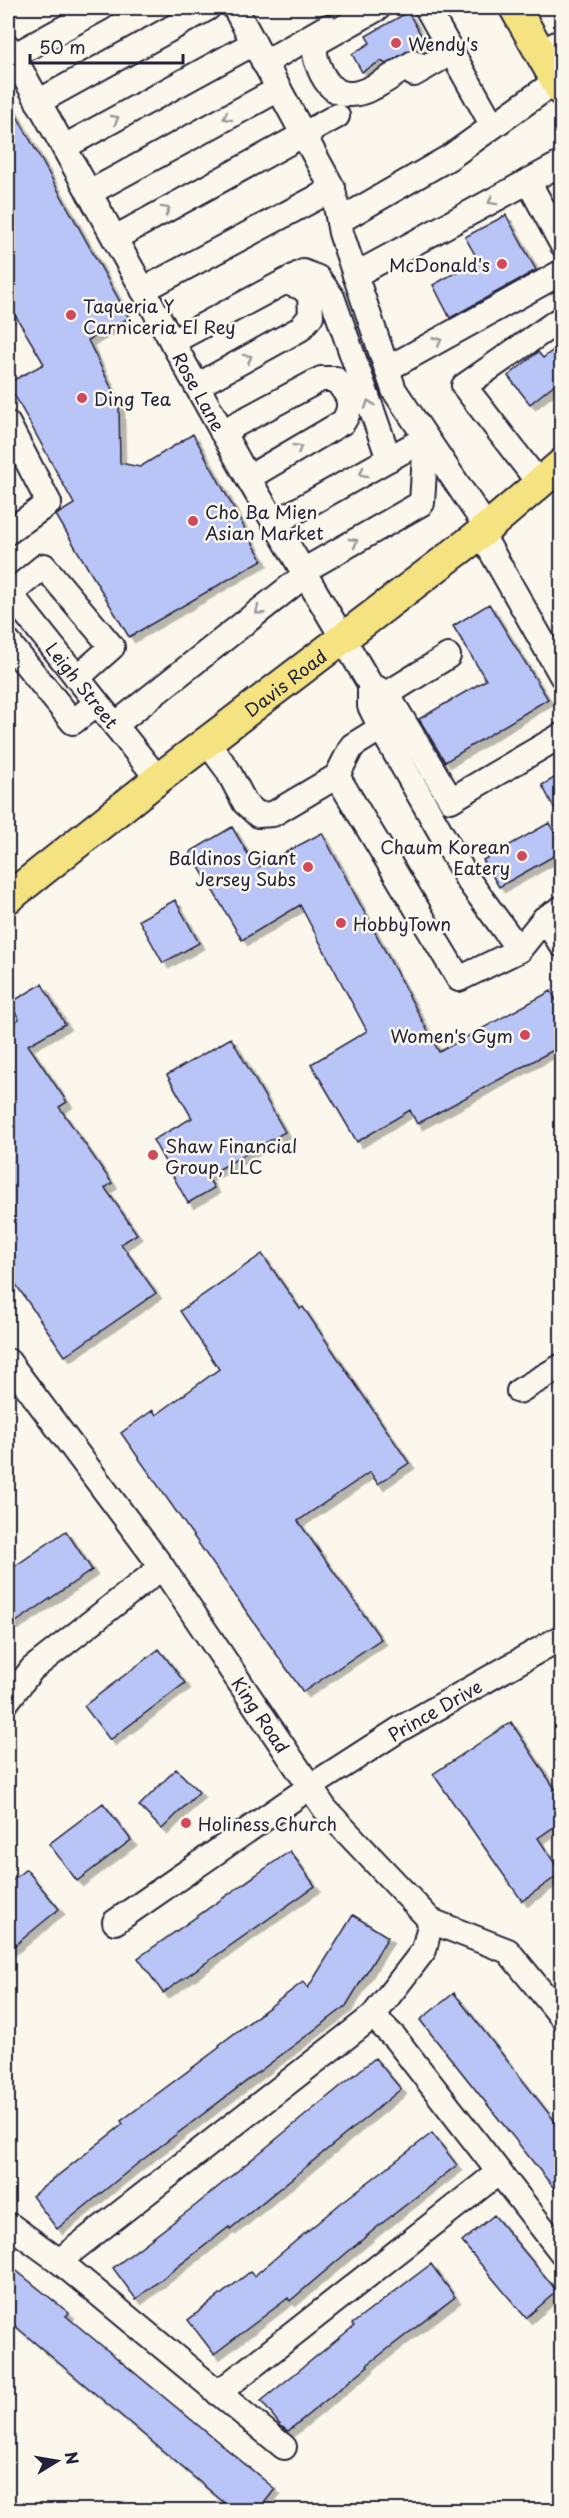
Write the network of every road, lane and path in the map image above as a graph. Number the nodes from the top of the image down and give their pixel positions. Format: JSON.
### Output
{"nodes":[{"id":1,"x":101,"y":8,"type":"edge"},
{"id":2,"x":208,"y":8,"type":"edge"},
{"id":3,"x":235,"y":8,"type":"edge"},
{"id":4,"x":360,"y":8,"type":"edge"},
{"id":5,"x":378,"y":8,"type":"edge"},
{"id":6,"x":428,"y":8,"type":"edge"},
{"id":7,"x":515,"y":8,"type":"edge"},
{"id":8,"x":296,"y":44,"type":"junction"},
{"id":9,"x":551,"y":47,"type":"edge"},
{"id":10,"x":10,"y":51,"type":"edge"},
{"id":11,"x":452,"y":52,"type":"junction"},
{"id":12,"x":259,"y":53,"type":"junction"},
{"id":13,"x":426,"y":67,"type":"junction"},
{"id":14,"x":559,"y":86,"type":"edge"},
{"id":15,"x":279,"y":89,"type":"junction"},
{"id":16,"x":38,"y":102,"type":"junction"},
{"id":17,"x":337,"y":116,"type":"junction"},
{"id":18,"x":493,"y":126,"type":"junction"},
{"id":19,"x":303,"y":135,"type":"junction"},
{"id":20,"x":64,"y":147,"type":"junction"},
{"id":21,"x":561,"y":163,"type":"edge"},
{"id":22,"x":528,"y":181,"type":"junction"},
{"id":23,"x":333,"y":189,"type":"junction"},
{"id":24,"x":89,"y":193,"type":"junction"},
{"id":25,"x":339,"y":221,"type":"junction"},
{"id":26,"x":115,"y":238,"type":"junction"},
{"id":27,"x":561,"y":244,"type":"edge"},
{"id":28,"x":561,"y":272,"type":"edge"},
{"id":29,"x":355,"y":275,"type":"junction"},
{"id":30,"x":285,"y":282,"type":"junction"},
{"id":31,"x":143,"y":290,"type":"junction"},
{"id":32,"x":561,"y":318,"type":"edge"},
{"id":33,"x":172,"y":342,"type":"junction"},
{"id":34,"x":387,"y":369,"type":"junction"},
{"id":35,"x":197,"y":386,"type":"junction"},
{"id":36,"x":8,"y":424,"type":"edge"},
{"id":37,"x":222,"y":432,"type":"junction"},
{"id":38,"x":426,"y":438,"type":"junction"},
{"id":39,"x":15,"y":456,"type":"edge"},
{"id":40,"x":388,"y":459,"type":"junction"},
{"id":41,"x":561,"y":464,"type":"edge"},
{"id":42,"x":248,"y":478,"type":"junction"},
{"id":43,"x":539,"y":483,"type":"junction"},
{"id":44,"x":275,"y":523,"type":"junction"},
{"id":45,"x":484,"y":530,"type":"junction"},
{"id":46,"x":8,"y":532,"type":"edge"},
{"id":47,"x":304,"y":573,"type":"junction"},
{"id":48,"x":9,"y":592,"type":"edge"},
{"id":49,"x":343,"y":639,"type":"junction"},
{"id":50,"x":8,"y":642,"type":"edge"},
{"id":51,"x":448,"y":656,"type":"dead end"},
{"id":52,"x":561,"y":676,"type":"edge"},
{"id":53,"x":77,"y":678,"type":"junction"},
{"id":54,"x":379,"y":689,"type":"junction"},
{"id":55,"x":97,"y":703,"type":"junction"},
{"id":56,"x":115,"y":725,"type":"junction"},
{"id":57,"x":381,"y":728,"type":"junction"},
{"id":58,"x":561,"y":735,"type":"edge"},
{"id":59,"x":207,"y":742,"type":"junction"},
{"id":60,"x":337,"y":776,"type":"junction"},
{"id":61,"x":158,"y":778,"type":"junction"},
{"id":62,"x":8,"y":898,"type":"edge"},
{"id":63,"x":553,"y":914,"type":"edge"},
{"id":64,"x":561,"y":945,"type":"edge"},
{"id":65,"x":519,"y":950,"type":"junction"},
{"id":66,"x":8,"y":1360,"type":"edge"},
{"id":67,"x":561,"y":1366,"type":"edge"},
{"id":68,"x":519,"y":1391,"type":"dead end"},
{"id":69,"x":162,"y":1567,"type":"junction"},
{"id":70,"x":561,"y":1637,"type":"edge"},
{"id":71,"x":8,"y":1700,"type":"edge"},
{"id":72,"x":310,"y":1787,"type":"junction"},
{"id":73,"x":431,"y":1921,"type":"junction"},
{"id":74,"x":115,"y":1922,"type":"dead end"},
{"id":75,"x":373,"y":2016,"type":"junction"},
{"id":76,"x":561,"y":2017,"type":"edge"},
{"id":77,"x":499,"y":2172,"type":"junction"},
{"id":78,"x":11,"y":2226,"type":"dead end"},
{"id":79,"x":561,"y":2253,"type":"edge"},
{"id":80,"x":59,"y":2261,"type":"junction"},
{"id":81,"x":218,"y":2393,"type":"junction"},
{"id":82,"x":284,"y":2447,"type":"dead end"}],
"edges":[{"from":1,"to":10,"type":"street"},
{"from":2,"to":16,"type":"street"},
{"from":3,"to":12,"type":"street"},
{"from":4,"to":8,"type":"street"},
{"from":5,"to":13,"type":"street"},
{"from":6,"to":11,"type":"street"},
{"from":7,"to":9,"type":"main road"},
{"from":8,"to":12,"type":"street"},
{"from":8,"to":17,"type":"street"},
{"from":9,"to":14,"type":"main road"},
{"from":10,"to":16,"type":"street","name":"Rose Lane"},
{"from":11,"to":13,"type":"street"},
{"from":11,"to":18,"type":"street"},
{"from":12,"to":15,"type":"street"},
{"from":20,"to":12,"type":"street","one_way":true},
{"from":13,"to":17,"type":"street"},
{"from":14,"to":18,"type":"street"},
{"from":15,"to":19,"type":"street"},
{"from":15,"to":24,"type":"street","one_way":true},
{"from":16,"to":20,"type":"street","name":"Rose Lane"},
{"from":17,"to":19,"type":"street"},
{"from":18,"to":25,"type":"street"},
{"from":19,"to":23,"type":"street"},
{"from":26,"to":19,"type":"street","one_way":true},
{"from":20,"to":24,"type":"street","name":"Rose Lane"},
{"from":21,"to":22,"type":"street"},
{"from":22,"to":27,"type":"street"},
{"from":22,"to":29,"type":"street","one_way":true},
{"from":23,"to":25,"type":"street"},
{"from":23,"to":31,"type":"street"},
{"from":24,"to":26,"type":"street","name":"Rose Lane"},
{"from":25,"to":29,"type":"street"},
{"from":26,"to":31,"type":"street","name":"Rose Lane"},
{"from":34,"to":28,"type":"street","one_way":true},
{"from":29,"to":34,"type":"street"},
{"from":30,"to":33,"type":"street"},
{"from":35,"to":30,"type":"street","one_way":true},
{"from":40,"to":30,"type":"street","one_way":true},
{"from":31,"to":33,"type":"street","name":"Rose Lane"},
{"from":32,"to":43,"type":"street"},
{"from":33,"to":35,"type":"street","name":"Rose Lane"},
{"from":34,"to":38,"type":"street"},
{"from":35,"to":37,"type":"street","name":"Rose Lane"},
{"from":36,"to":39,"type":"street"},
{"from":37,"to":42,"type":"street","name":"Rose Lane"},
{"from":42,"to":37,"type":"street","one_way":true},
{"from":38,"to":40,"type":"street"},
{"from":38,"to":45,"type":"street"},
{"from":47,"to":38,"type":"street","one_way":true},
{"from":39,"to":46,"type":"street"},
{"from":40,"to":44,"type":"street","one_way":true},
{"from":41,"to":43,"type":"main road","name":"Davis Road"},
{"from":42,"to":44,"type":"street","name":"Rose Lane"},
{"from":43,"to":45,"type":"main road","name":"Davis Road"},
{"from":44,"to":47,"type":"street","name":"Rose Lane"},
{"from":45,"to":49,"type":"main road","name":"Davis Road"},
{"from":45,"to":52,"type":"street"},
{"from":47,"to":49,"type":"street","name":"Rose Lane"},
{"from":47,"to":56,"type":"street","one_way":true},
{"from":48,"to":53,"type":"street","name":"Leigh Street"},
{"from":48,"to":53,"type":"street"},
{"from":49,"to":54,"type":"street","name":"Rose Lane"},
{"from":49,"to":59,"type":"main road","name":"Davis Road"},
{"from":50,"to":55,"type":"street"},
{"from":51,"to":54,"type":"street"},
{"from":53,"to":55,"type":"street","name":"Leigh Street"},
{"from":54,"to":57,"type":"street"},
{"from":54,"to":58,"type":"street","name":"Rose Lane"},
{"from":55,"to":56,"type":"street","name":"Leigh Street"},
{"from":56,"to":61,"type":"street","name":"Leigh Street"},
{"from":57,"to":60,"type":"street"},
{"from":57,"to":65,"type":"street"},
{"from":59,"to":60,"type":"street"},
{"from":59,"to":61,"type":"main road","name":"Davis Road"},
{"from":60,"to":65,"type":"street"},
{"from":61,"to":62,"type":"main road","name":"Davis Road"},
{"from":63,"to":64,"type":"street"},
{"from":63,"to":65,"type":"street"},
{"from":66,"to":69,"type":"street","name":"King Road"},
{"from":67,"to":68,"type":"street"},
{"from":69,"to":71,"type":"street"},
{"from":69,"to":72,"type":"street","name":"King Road"},
{"from":70,"to":72,"type":"street","name":"Prince Drive"},
{"from":72,"to":73,"type":"street","name":"King Road"},
{"from":72,"to":74,"type":"street","name":"Prince Drive"},
{"from":73,"to":75,"type":"street"},
{"from":73,"to":76,"type":"street","name":"King Road"},
{"from":75,"to":77,"type":"street"},
{"from":75,"to":80,"type":"street"},
{"from":77,"to":79,"type":"street"},
{"from":77,"to":81,"type":"street"},
{"from":78,"to":80,"type":"street"},
{"from":80,"to":81,"type":"street"},
{"from":81,"to":82,"type":"street"}]}
